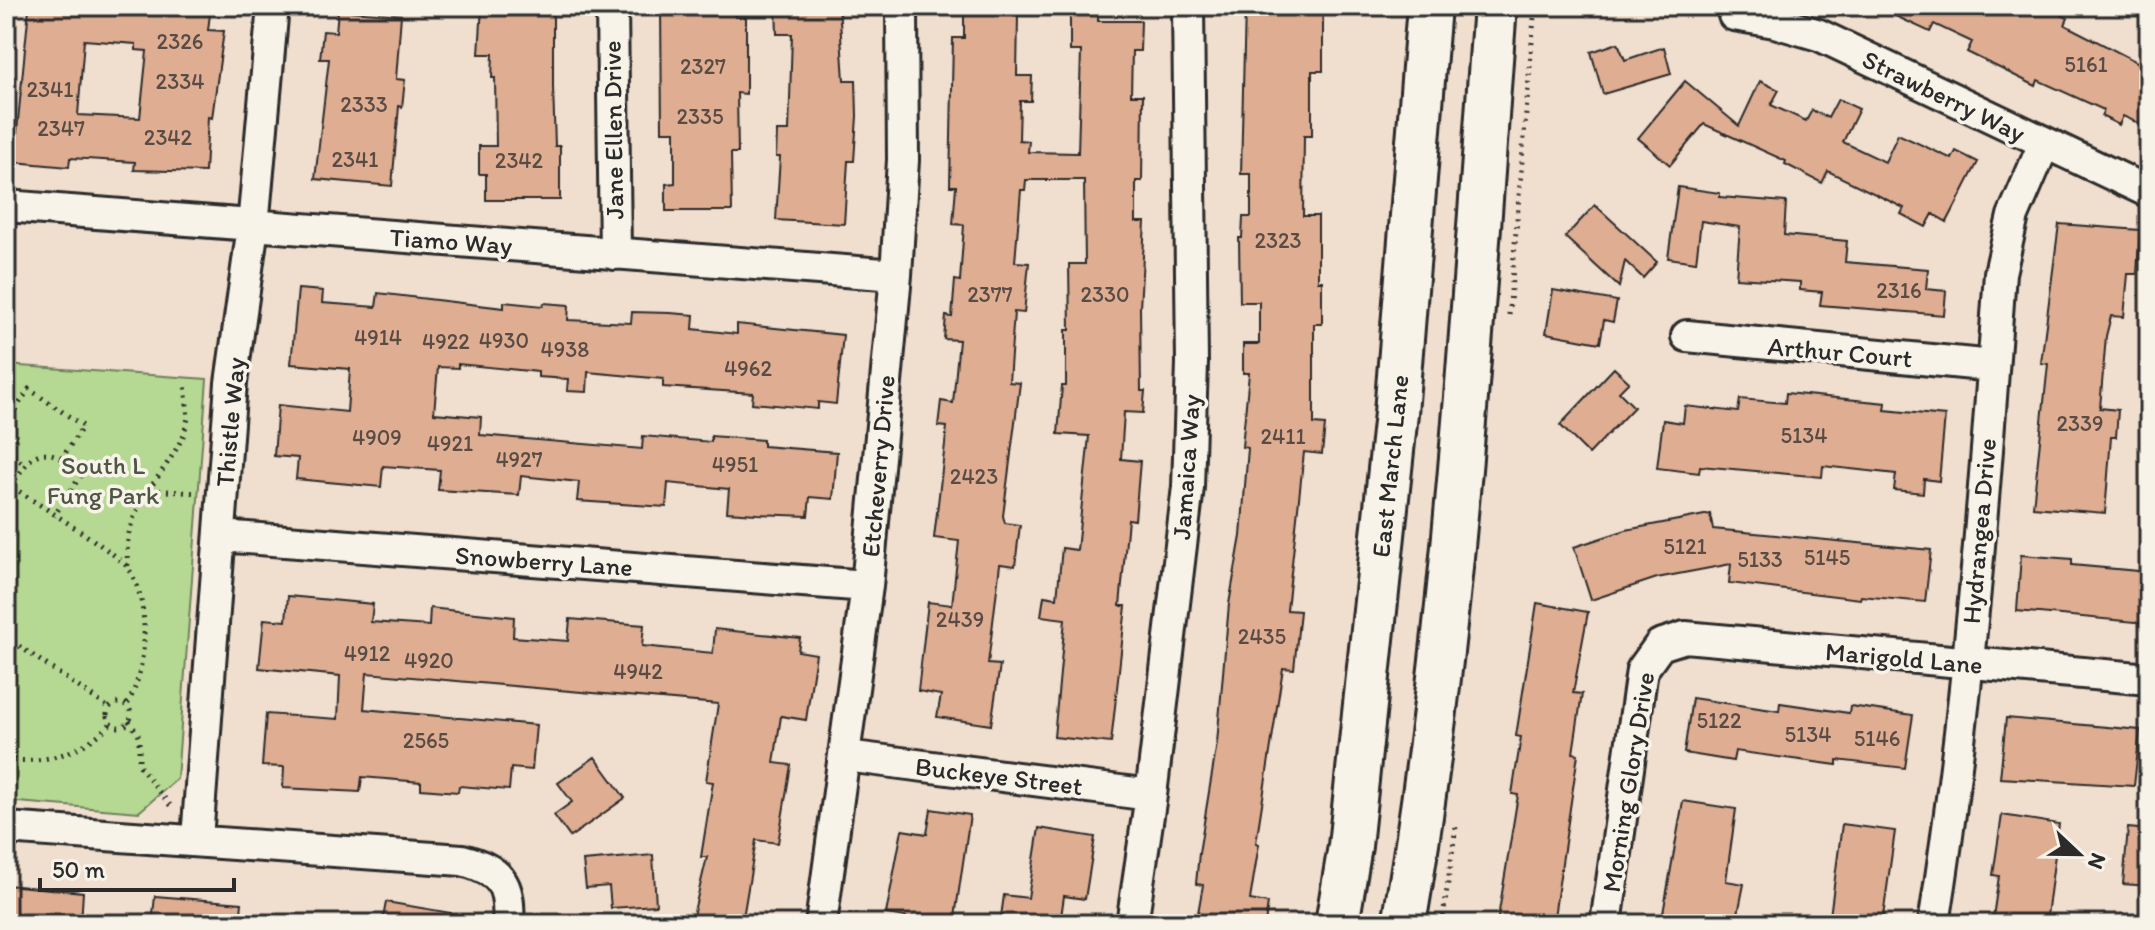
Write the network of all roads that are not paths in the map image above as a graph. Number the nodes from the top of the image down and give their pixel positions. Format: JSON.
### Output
{"nodes":[{"id":1,"x":273,"y":6,"type":"edge"},
{"id":2,"x":612,"y":6,"type":"edge"},
{"id":3,"x":902,"y":6,"type":"edge"},
{"id":4,"x":1188,"y":6,"type":"edge"},
{"id":5,"x":1429,"y":6,"type":"edge"},
{"id":6,"x":1495,"y":6,"type":"edge"},
{"id":7,"x":1734,"y":15,"type":"dead end"},
{"id":8,"x":2044,"y":144,"type":"junction"},
{"id":9,"x":2149,"y":192,"type":"edge"},
{"id":10,"x":6,"y":206,"type":"edge"},
{"id":11,"x":253,"y":226,"type":"junction"},
{"id":12,"x":615,"y":254,"type":"junction"},
{"id":13,"x":896,"y":275,"type":"junction"},
{"id":14,"x":1687,"y":336,"type":"dead end"},
{"id":15,"x":1993,"y":366,"type":"junction"},
{"id":16,"x":221,"y":536,"type":"junction"},
{"id":17,"x":867,"y":586,"type":"junction"},
{"id":18,"x":1660,"y":645,"type":"joint"},
{"id":19,"x":1967,"y":664,"type":"junction"},
{"id":20,"x":2149,"y":679,"type":"edge"},
{"id":21,"x":846,"y":756,"type":"junction"},
{"id":22,"x":1151,"y":795,"type":"junction"},
{"id":23,"x":6,"y":828,"type":"edge"},
{"id":24,"x":197,"y":839,"type":"junction"},
{"id":25,"x":508,"y":924,"type":"edge"},
{"id":26,"x":821,"y":924,"type":"edge"},
{"id":27,"x":1132,"y":924,"type":"edge"},
{"id":28,"x":1337,"y":924,"type":"edge"},
{"id":29,"x":1404,"y":924,"type":"edge"},
{"id":30,"x":1606,"y":924,"type":"edge"},
{"id":31,"x":1934,"y":924,"type":"edge"}],
"edges":[{"from":1,"to":11,"type":"street","name":"Thistle Way"},
{"from":2,"to":12,"type":"street","name":"Jane Ellen Drive"},
{"from":3,"to":13,"type":"street","name":"Etcheverry Drive"},
{"from":4,"to":22,"type":"street","name":"Jamaica Way"},
{"from":5,"to":28,"type":"main road","name":"East March Lane"},
{"from":6,"to":29,"type":"main road"},
{"from":7,"to":8,"type":"street","name":"Strawberry Way"},
{"from":8,"to":9,"type":"street","name":"Strawberry Way"},
{"from":8,"to":15,"type":"street","name":"Hydrangea Drive"},
{"from":10,"to":11,"type":"street","name":"Tiamo Way"},
{"from":11,"to":12,"type":"street","name":"Tiamo Way"},
{"from":11,"to":16,"type":"street","name":"Thistle Way"},
{"from":12,"to":13,"type":"street","name":"Tiamo Way"},
{"from":13,"to":17,"type":"street","name":"Etcheverry Drive"},
{"from":14,"to":15,"type":"street","name":"Arthur Court"},
{"from":15,"to":19,"type":"street","name":"Hydrangea Drive"},
{"from":16,"to":17,"type":"street","name":"Snowberry Lane"},
{"from":16,"to":24,"type":"street","name":"Thistle Way"},
{"from":17,"to":21,"type":"street","name":"Etcheverry Drive"},
{"from":18,"to":19,"type":"street","name":"Marigold Lane"},
{"from":18,"to":30,"type":"street","name":"Morning Glory Drive"},
{"from":19,"to":20,"type":"street","name":"Marigold Lane"},
{"from":19,"to":31,"type":"street","name":"Hydrangea Drive"},
{"from":21,"to":22,"type":"street","name":"Buckeye Street"},
{"from":21,"to":26,"type":"street","name":"Etcheverry Drive"},
{"from":22,"to":27,"type":"street","name":"Jamaica Way"},
{"from":23,"to":24,"type":"street"},
{"from":24,"to":25,"type":"street"}]}
